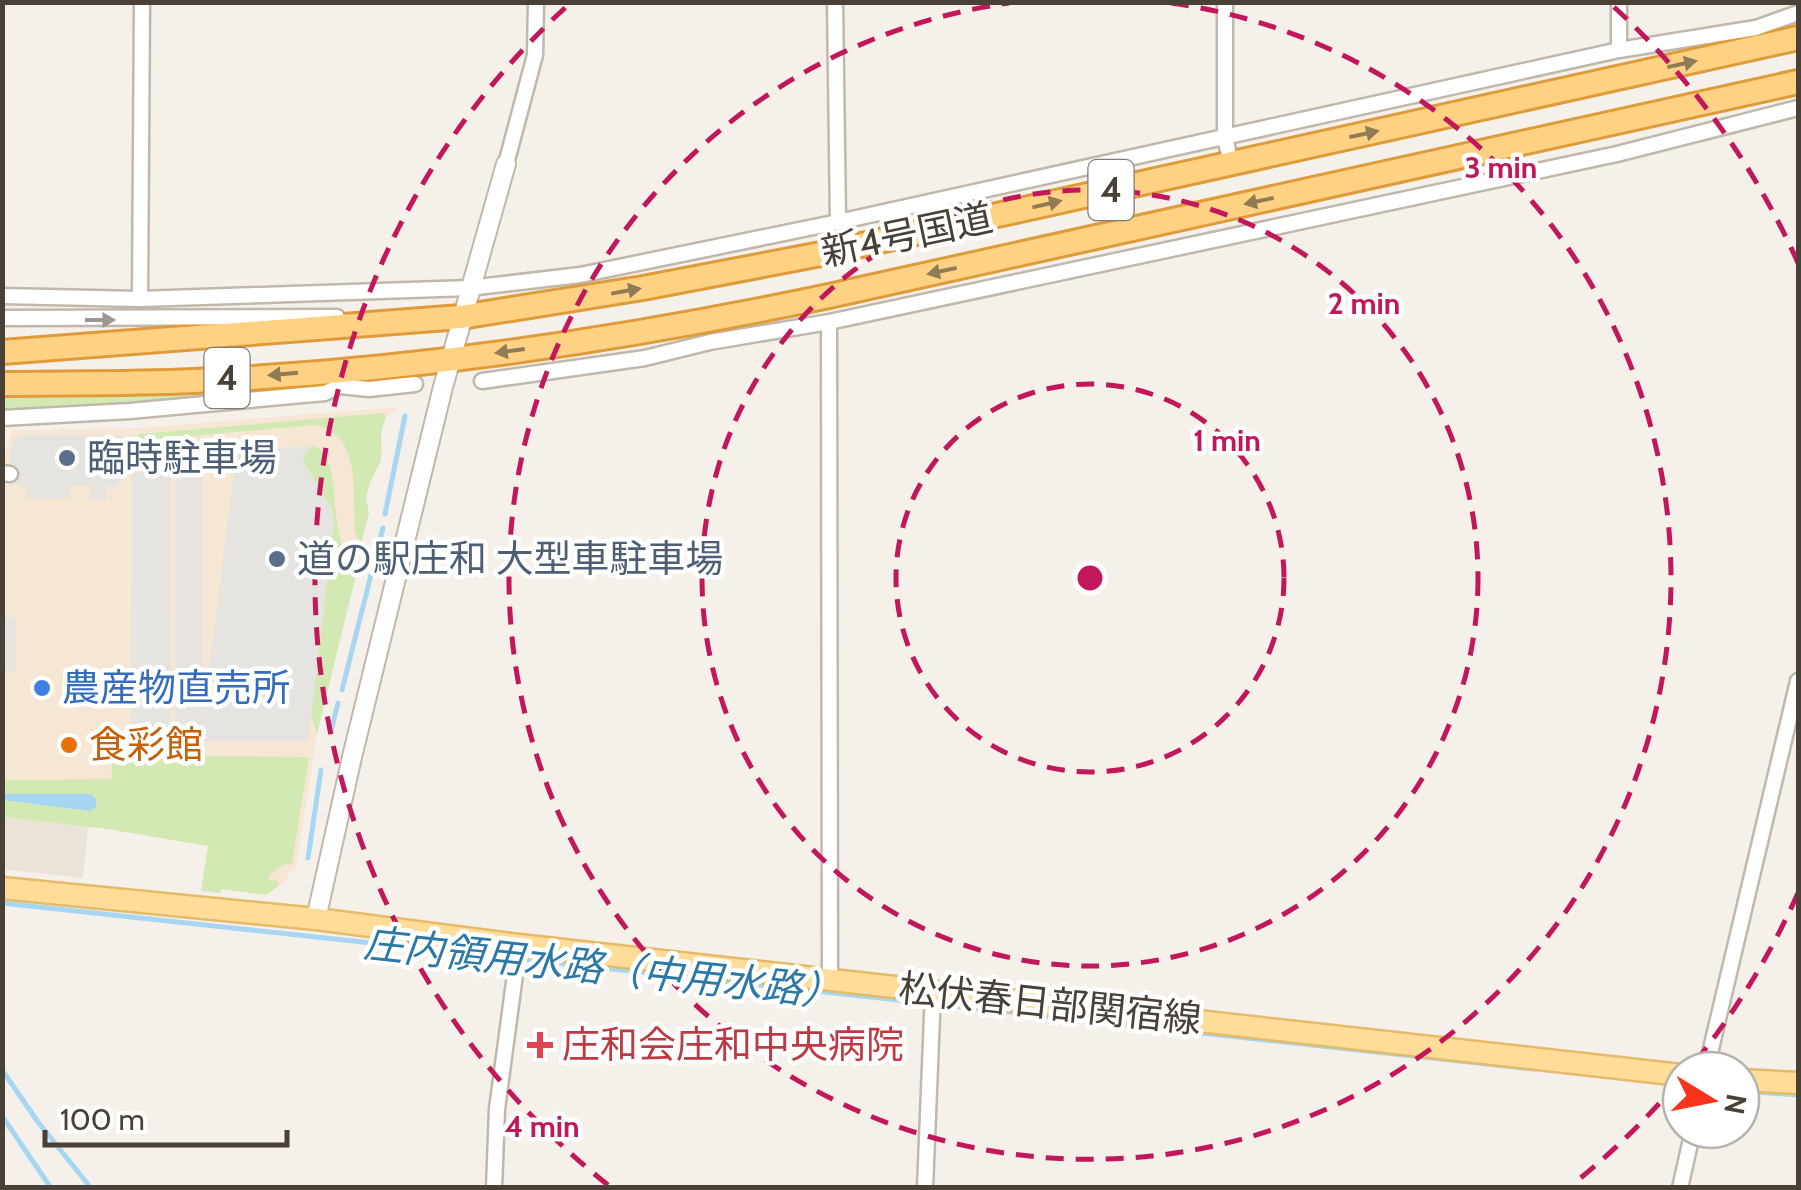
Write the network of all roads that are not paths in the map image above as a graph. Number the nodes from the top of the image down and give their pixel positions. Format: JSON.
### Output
{"nodes":[{"id":1,"x":142,"y":2,"type":"edge"},
{"id":2,"x":536,"y":2,"type":"edge"},
{"id":3,"x":835,"y":2,"type":"edge"},
{"id":4,"x":1225,"y":2,"type":"edge"},
{"id":5,"x":1619,"y":2,"type":"edge"},
{"id":6,"x":1798,"y":14,"type":"edge"},
{"id":7,"x":1758,"y":38,"type":"junction"},
{"id":8,"x":1798,"y":38,"type":"edge"},
{"id":9,"x":1619,"y":50,"type":"junction"},
{"id":10,"x":1798,"y":82,"type":"edge"},
{"id":11,"x":1772,"y":88,"type":"junction"},
{"id":12,"x":1798,"y":108,"type":"edge"},
{"id":13,"x":1777,"y":114,"type":"junction"},
{"id":14,"x":1226,"y":138,"type":"junction"},
{"id":15,"x":1230,"y":163,"type":"junction"},
{"id":16,"x":506,"y":164,"type":"joint"},
{"id":17,"x":838,"y":222,"type":"junction"},
{"id":18,"x":580,"y":275,"type":"junction"},
{"id":19,"x":469,"y":288,"type":"junction"},
{"id":20,"x":2,"y":296,"type":"edge"},
{"id":21,"x":140,"y":299,"type":"junction"},
{"id":22,"x":572,"y":300,"type":"junction"},
{"id":23,"x":460,"y":317,"type":"junction"},
{"id":24,"x":2,"y":318,"type":"edge"},
{"id":25,"x":829,"y":322,"type":"junction"},
{"id":26,"x":378,"y":323,"type":"junction"},
{"id":27,"x":708,"y":331,"type":"junction"},
{"id":28,"x":2,"y":352,"type":"edge"},
{"id":29,"x":450,"y":358,"type":"junction"},
{"id":30,"x":345,"y":377,"type":"junction"},
{"id":31,"x":482,"y":381,"type":"dead end"},
{"id":32,"x":2,"y":384,"type":"edge"},
{"id":33,"x":416,"y":384,"type":"dead end"},
{"id":34,"x":3,"y":421,"type":"edge"},
{"id":35,"x":1798,"y":681,"type":"edge"},
{"id":36,"x":2,"y":888,"type":"edge"},
{"id":37,"x":316,"y":919,"type":"junction"},
{"id":38,"x":519,"y":945,"type":"junction"},
{"id":39,"x":830,"y":980,"type":"junction"},
{"id":40,"x":933,"y":992,"type":"junction"},
{"id":41,"x":1711,"y":1050,"type":"edge"},
{"id":42,"x":1661,"y":1073,"type":"edge"},
{"id":43,"x":1761,"y":1081,"type":"edge"},
{"id":44,"x":1798,"y":1082,"type":"edge"},
{"id":45,"x":1689,"y":1150,"type":"edge"},
{"id":46,"x":494,"y":1188,"type":"edge"},
{"id":47,"x":924,"y":1188,"type":"edge"},
{"id":48,"x":1680,"y":1188,"type":"edge"}],
"edges":[{"from":1,"to":21,"type":"street"},
{"from":2,"to":16,"type":"street"},
{"from":3,"to":17,"type":"street"},
{"from":4,"to":14,"type":"street"},
{"from":5,"to":9,"type":"street"},
{"from":6,"to":7,"type":"street"},
{"from":7,"to":8,"type":"highway","name":"新4号国道","number":"4"},
{"from":7,"to":9,"type":"street"},
{"from":15,"to":7,"type":"highway","name":"新4号国道","number":"4","one_way":true},
{"from":9,"to":14,"type":"street"},
{"from":10,"to":11,"type":"highway","name":"新4号国道","number":"4"},
{"from":11,"to":13,"type":"street"},
{"from":11,"to":27,"type":"highway","name":"新4号国道","number":"4","one_way":true},
{"from":12,"to":13,"type":"street"},
{"from":13,"to":25,"type":"street"},
{"from":14,"to":15,"type":"street"},
{"from":14,"to":17,"type":"street"},
{"from":22,"to":15,"type":"highway","name":"新4号国道","number":"4","one_way":true},
{"from":16,"to":19,"type":"street"},
{"from":17,"to":18,"type":"street"},
{"from":18,"to":19,"type":"street"},
{"from":18,"to":22,"type":"street"},
{"from":19,"to":21,"type":"street"},
{"from":19,"to":23,"type":"street"},
{"from":20,"to":21,"type":"street"},
{"from":22,"to":23,"type":"highway","name":"新4号国道","number":"4"},
{"from":23,"to":26,"type":"highway","name":"新4号国道","number":"4"},
{"from":23,"to":29,"type":"street"},
{"from":24,"to":26,"type":"street","one_way":true},
{"from":25,"to":27,"type":"street"},
{"from":25,"to":39,"type":"street"},
{"from":26,"to":28,"type":"highway","name":"新4号国道","number":"4"},
{"from":27,"to":29,"type":"highway","name":"新4号国道","number":"4","one_way":true},
{"from":27,"to":31,"type":"street"},
{"from":29,"to":30,"type":"highway","name":"新4号国道","number":"4"},
{"from":29,"to":37,"type":"street"},
{"from":30,"to":32,"type":"highway","name":"新4号国道","number":"4","one_way":true},
{"from":30,"to":33,"type":"street"},
{"from":30,"to":34,"type":"street"},
{"from":35,"to":41,"type":"street"},
{"from":36,"to":37,"type":"main road","name":"松伏春日部関宿線"},
{"from":37,"to":38,"type":"main road","name":"松伏春日部関宿線"},
{"from":38,"to":39,"type":"main road","name":"松伏春日部関宿線"},
{"from":38,"to":46,"type":"street"},
{"from":39,"to":40,"type":"main road","name":"松伏春日部関宿線"},
{"from":40,"to":42,"type":"main road","name":"松伏春日部関宿線"},
{"from":40,"to":47,"type":"street"},
{"from":43,"to":44,"type":"main road"},
{"from":45,"to":48,"type":"street"}]}
